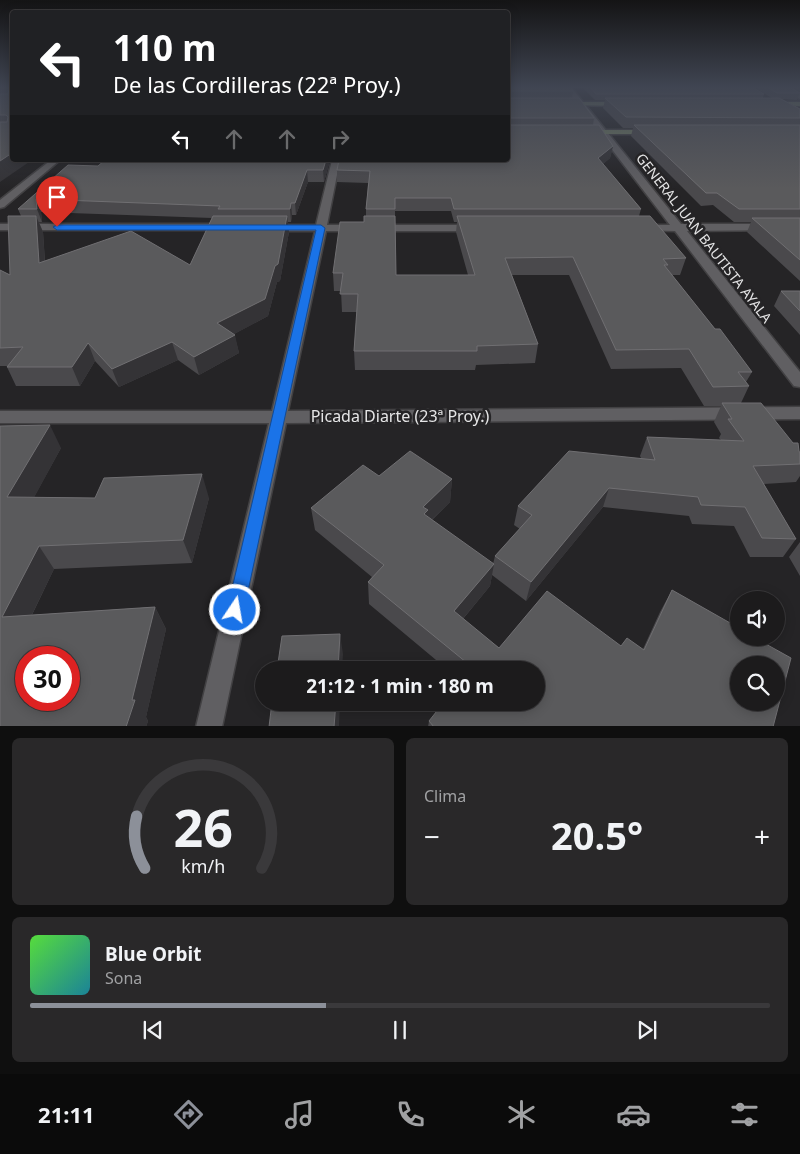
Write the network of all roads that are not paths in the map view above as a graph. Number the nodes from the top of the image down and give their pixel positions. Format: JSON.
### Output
{"nodes":[{"id":1,"x":593,"y":121,"type":"edge"},
{"id":2,"x":573,"y":132,"type":"edge"},
{"id":3,"x":601,"y":132,"type":"junction"},
{"id":4,"x":661,"y":132,"type":"edge"},
{"id":5,"x":54,"y":162,"type":"edge"},
{"id":6,"x":336,"y":162,"type":"edge"},
{"id":7,"x":0,"y":205,"type":"edge"},
{"id":8,"x":0,"y":227,"type":"edge"},
{"id":9,"x":800,"y":227,"type":"edge"},
{"id":10,"x":243,"y":228,"type":"edge"},
{"id":11,"x":262,"y":228,"type":"edge"},
{"id":12,"x":321,"y":228,"type":"junction"},
{"id":13,"x":489,"y":228,"type":"edge"},
{"id":14,"x":627,"y":228,"type":"edge"},
{"id":15,"x":677,"y":228,"type":"junction"},
{"id":16,"x":800,"y":382,"type":"edge"},
{"id":17,"x":800,"y":413,"type":"edge"},
{"id":18,"x":0,"y":417,"type":"edge"},
{"id":19,"x":278,"y":417,"type":"junction"},
{"id":20,"x":209,"y":726,"type":"edge"}],
"edges":[{"from":1,"to":3,"type":"street","name":"GENERAL JUAN BAUTISTA AYALA"},
{"from":2,"to":3,"type":"main road"},
{"from":3,"to":4,"type":"main road"},
{"from":3,"to":15,"type":"street","name":"GENERAL JUAN BAUTISTA AYALA"},
{"from":5,"to":7,"type":"street"},
{"from":6,"to":12,"type":"street"},
{"from":8,"to":10,"type":"street"},
{"from":9,"to":15,"type":"street"},
{"from":11,"to":12,"type":"street"},
{"from":12,"to":13,"type":"street"},
{"from":12,"to":19,"type":"street"},
{"from":14,"to":15,"type":"street"},
{"from":15,"to":16,"type":"street","name":"GENERAL JUAN BAUTISTA AYALA"},
{"from":17,"to":19,"type":"street","name":"Picada Diarte (23ª Proy.)"},
{"from":18,"to":19,"type":"street","name":"Picada Diarte (23ª Proy.)"},
{"from":19,"to":20,"type":"street"}]}
